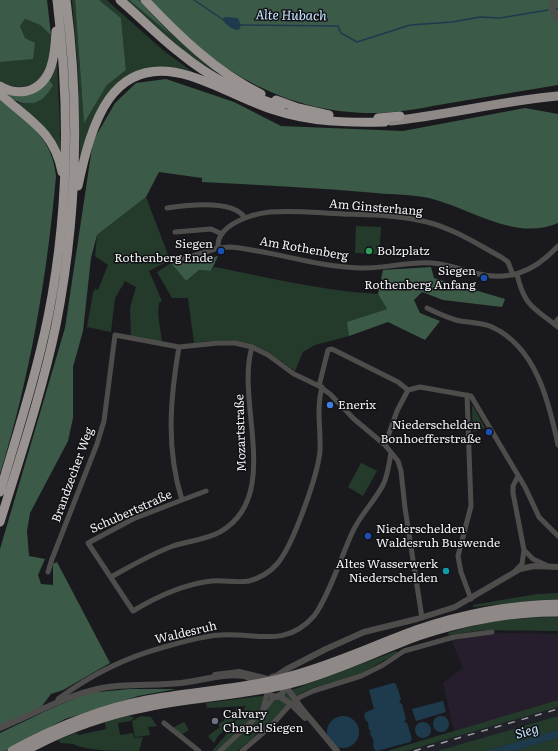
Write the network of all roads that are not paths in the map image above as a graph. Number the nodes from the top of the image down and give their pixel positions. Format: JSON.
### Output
{"nodes":[{"id":1,"x":57,"y":0,"type":"edge"},
{"id":2,"x":66,"y":0,"type":"edge"},
{"id":3,"x":112,"y":0,"type":"edge"},
{"id":4,"x":120,"y":0,"type":"edge"},
{"id":5,"x":145,"y":0,"type":"edge"},
{"id":6,"x":554,"y":0,"type":"edge"},
{"id":7,"x":558,"y":18,"type":"edge"},
{"id":8,"x":0,"y":86,"type":"edge"},
{"id":9,"x":558,"y":91,"type":"edge"},
{"id":10,"x":0,"y":94,"type":"edge"},
{"id":11,"x":558,"y":96,"type":"edge"},
{"id":12,"x":240,"y":97,"type":"junction"},
{"id":13,"x":329,"y":115,"type":"junction"},
{"id":14,"x":64,"y":192,"type":"junction"},
{"id":15,"x":167,"y":208,"type":"dead end"},
{"id":16,"x":72,"y":215,"type":"junction"},
{"id":17,"x":245,"y":218,"type":"junction"},
{"id":18,"x":175,"y":232,"type":"dead end"},
{"id":19,"x":222,"y":234,"type":"junction"},
{"id":20,"x":558,"y":246,"type":"edge"},
{"id":21,"x":218,"y":248,"type":"junction"},
{"id":22,"x":183,"y":259,"type":"dead end"},
{"id":23,"x":515,"y":274,"type":"junction"},
{"id":24,"x":428,"y":308,"type":"dead end"},
{"id":25,"x":558,"y":319,"type":"edge"},
{"id":26,"x":556,"y":326,"type":"edge"},
{"id":27,"x":179,"y":347,"type":"junction"},
{"id":28,"x":252,"y":347,"type":"junction"},
{"id":29,"x":320,"y":386,"type":"junction"},
{"id":30,"x":408,"y":390,"type":"junction"},
{"id":31,"x":467,"y":395,"type":"junction"},
{"id":32,"x":385,"y":445,"type":"junction"},
{"id":33,"x":558,"y":445,"type":"edge"},
{"id":34,"x":391,"y":452,"type":"junction"},
{"id":35,"x":518,"y":476,"type":"junction"},
{"id":36,"x":206,"y":491,"type":"dead end"},
{"id":37,"x":0,"y":492,"type":"edge"},
{"id":38,"x":182,"y":500,"type":"junction"},
{"id":39,"x":0,"y":522,"type":"edge"},
{"id":40,"x":558,"y":536,"type":"edge"},
{"id":41,"x":524,"y":550,"type":"junction"},
{"id":42,"x":530,"y":557,"type":"junction"},
{"id":43,"x":524,"y":560,"type":"junction"},
{"id":44,"x":547,"y":565,"type":"junction"},
{"id":45,"x":528,"y":567,"type":"junction"},
{"id":46,"x":558,"y":567,"type":"edge"},
{"id":47,"x":516,"y":571,"type":"junction"},
{"id":48,"x":48,"y":572,"type":"dead end"},
{"id":49,"x":111,"y":577,"type":"junction"},
{"id":50,"x":471,"y":598,"type":"junction"},
{"id":51,"x":558,"y":604,"type":"edge"},
{"id":52,"x":558,"y":612,"type":"edge"},
{"id":53,"x":422,"y":618,"type":"junction"},
{"id":54,"x":492,"y":632,"type":"dead end"},
{"id":55,"x":295,"y":665,"type":"junction"},
{"id":56,"x":278,"y":675,"type":"junction"},
{"id":57,"x":266,"y":678,"type":"junction"},
{"id":58,"x":195,"y":681,"type":"junction"},
{"id":59,"x":286,"y":688,"type":"junction"},
{"id":60,"x":266,"y":691,"type":"junction"},
{"id":61,"x":279,"y":698,"type":"junction"},
{"id":62,"x":58,"y":703,"type":"junction"},
{"id":63,"x":262,"y":712,"type":"junction"},
{"id":64,"x":164,"y":723,"type":"dead end"},
{"id":65,"x":0,"y":728,"type":"edge"},
{"id":66,"x":56,"y":732,"type":"junction"},
{"id":67,"x":321,"y":733,"type":"junction"},
{"id":68,"x":12,"y":751,"type":"edge"},
{"id":69,"x":25,"y":751,"type":"edge"},
{"id":70,"x":200,"y":751,"type":"edge"},
{"id":71,"x":220,"y":751,"type":"edge"},
{"id":72,"x":242,"y":751,"type":"edge"},
{"id":73,"x":337,"y":751,"type":"edge"}],
"edges":[{"from":1,"to":8,"type":"highway"},
{"from":1,"to":14,"type":"highway"},
{"from":2,"to":16,"type":"highway"},
{"from":3,"to":12,"type":"highway"},
{"from":4,"to":13,"type":"highway"},
{"from":5,"to":13,"type":"highway"},
{"from":6,"to":7,"type":"street"},
{"from":9,"to":13,"type":"highway"},
{"from":10,"to":14,"type":"highway"},
{"from":11,"to":12,"type":"highway"},
{"from":12,"to":16,"type":"highway"},
{"from":14,"to":37,"type":"highway"},
{"from":15,"to":17,"type":"street"},
{"from":16,"to":39,"type":"highway"},
{"from":17,"to":19,"type":"street","name":"Am Ginsterhang"},
{"from":17,"to":23,"type":"street","name":"Am Ginsterhang"},
{"from":18,"to":19,"type":"street"},
{"from":19,"to":21,"type":"street"},
{"from":20,"to":23,"type":"street","name":"Am Rothenberg"},
{"from":21,"to":22,"type":"street","name":"Am Rothenberg"},
{"from":21,"to":23,"type":"street","name":"Am Rothenberg"},
{"from":23,"to":26,"type":"street"},
{"from":24,"to":33,"type":"street"},
{"from":25,"to":26,"type":"street"},
{"from":27,"to":28,"type":"street"},
{"from":27,"to":38,"type":"street","name":"Schubertstraße"},
{"from":27,"to":48,"type":"street","name":"Brandzecher Weg"},
{"from":28,"to":29,"type":"street"},
{"from":28,"to":49,"type":"street","name":"Mozartstraße"},
{"from":29,"to":30,"type":"street"},
{"from":29,"to":32,"type":"street"},
{"from":29,"to":49,"type":"street"},
{"from":30,"to":31,"type":"street"},
{"from":30,"to":32,"type":"street"},
{"from":31,"to":35,"type":"street"},
{"from":31,"to":50,"type":"street"},
{"from":32,"to":34,"type":"street"},
{"from":34,"to":53,"type":"street"},
{"from":34,"to":62,"type":"street","name":"Waldesruh"},
{"from":35,"to":40,"type":"street"},
{"from":35,"to":41,"type":"street"},
{"from":36,"to":38,"type":"street","name":"Schubertstraße"},
{"from":38,"to":49,"type":"street","name":"Schubertstraße"},
{"from":41,"to":42,"type":"street"},
{"from":41,"to":43,"type":"street"},
{"from":42,"to":44,"type":"street"},
{"from":42,"to":45,"type":"street"},
{"from":43,"to":45,"type":"street"},
{"from":43,"to":47,"type":"street"},
{"from":44,"to":45,"type":"street"},
{"from":44,"to":46,"type":"street"},
{"from":45,"to":47,"type":"street"},
{"from":47,"to":50,"type":"street"},
{"from":50,"to":53,"type":"street"},
{"from":51,"to":66,"type":"highway"},
{"from":52,"to":66,"type":"highway"},
{"from":53,"to":55,"type":"street"},
{"from":54,"to":72,"type":"street"},
{"from":55,"to":56,"type":"street"},
{"from":55,"to":59,"type":"street"},
{"from":56,"to":57,"type":"street"},
{"from":56,"to":59,"type":"street"},
{"from":57,"to":58,"type":"street"},
{"from":57,"to":60,"type":"street"},
{"from":58,"to":60,"type":"street"},
{"from":58,"to":62,"type":"street"},
{"from":59,"to":61,"type":"street"},
{"from":59,"to":67,"type":"street"},
{"from":60,"to":61,"type":"street"},
{"from":60,"to":63,"type":"street"},
{"from":61,"to":63,"type":"street"},
{"from":61,"to":67,"type":"street"},
{"from":62,"to":65,"type":"street"},
{"from":63,"to":71,"type":"street"},
{"from":64,"to":70,"type":"street"},
{"from":66,"to":68,"type":"highway"},
{"from":66,"to":69,"type":"highway"},
{"from":67,"to":73,"type":"street"}]}
